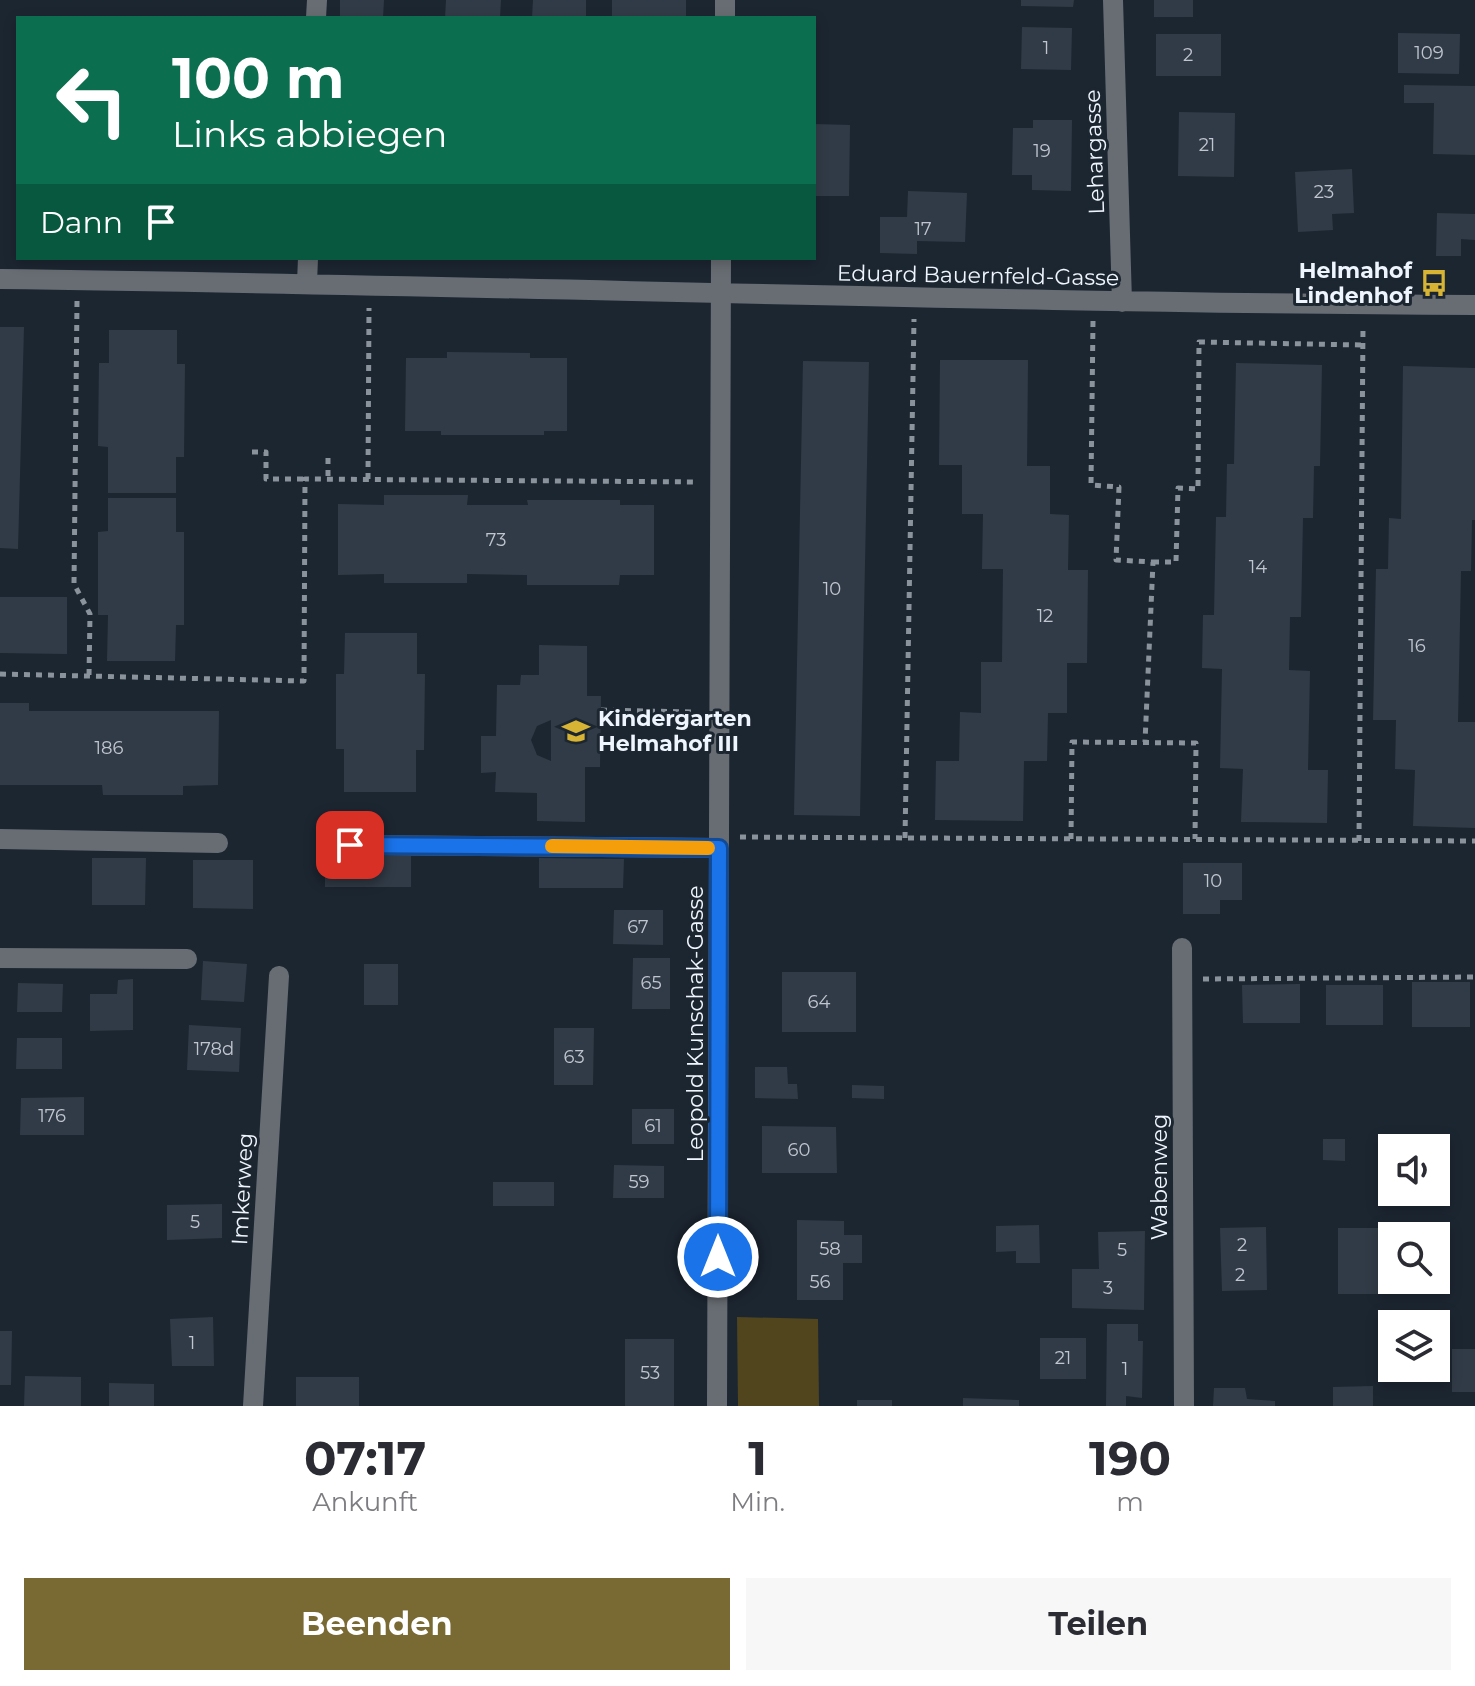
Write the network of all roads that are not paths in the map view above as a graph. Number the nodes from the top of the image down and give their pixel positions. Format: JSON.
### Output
{"nodes":[{"id":1,"x":1113,"y":0,"type":"edge"},
{"id":2,"x":308,"y":260,"type":"edge"},
{"id":3,"x":721,"y":260,"type":"edge"},
{"id":4,"x":0,"y":279,"type":"edge"},
{"id":5,"x":307,"y":283,"type":"junction"},
{"id":6,"x":721,"y":294,"type":"junction"},
{"id":7,"x":1122,"y":302,"type":"junction"},
{"id":8,"x":1475,"y":305,"type":"edge"},
{"id":9,"x":0,"y":839,"type":"edge"},
{"id":10,"x":719,"y":842,"type":"junction"},
{"id":11,"x":218,"y":843,"type":"dead end"},
{"id":12,"x":350,"y":845,"type":"dead end"},
{"id":13,"x":1182,"y":948,"type":"dead end"},
{"id":14,"x":0,"y":958,"type":"edge"},
{"id":15,"x":187,"y":959,"type":"dead end"},
{"id":16,"x":279,"y":976,"type":"dead end"},
{"id":17,"x":253,"y":1406,"type":"edge"},
{"id":18,"x":717,"y":1406,"type":"edge"},
{"id":19,"x":1184,"y":1406,"type":"edge"}],
"edges":[{"from":1,"to":7,"type":"street","name":"Lehargasse"},
{"from":2,"to":5,"type":"street"},
{"from":3,"to":6,"type":"street","name":"Leopold Kunschak-Gasse"},
{"from":4,"to":5,"type":"street","name":"Eduard Bauernfeld-Gasse"},
{"from":5,"to":6,"type":"street","name":"Eduard Bauernfeld-Gasse"},
{"from":6,"to":7,"type":"street","name":"Eduard Bauernfeld-Gasse"},
{"from":6,"to":10,"type":"street","name":"Leopold Kunschak-Gasse"},
{"from":7,"to":8,"type":"street","name":"Eduard Bauernfeld-Gasse"},
{"from":9,"to":11,"type":"street"},
{"from":10,"to":12,"type":"street"},
{"from":10,"to":18,"type":"street","name":"Leopold Kunschak-Gasse"},
{"from":13,"to":19,"type":"street","name":"Wabenweg"},
{"from":14,"to":15,"type":"street"},
{"from":16,"to":17,"type":"street","name":"Imkerweg"}]}
